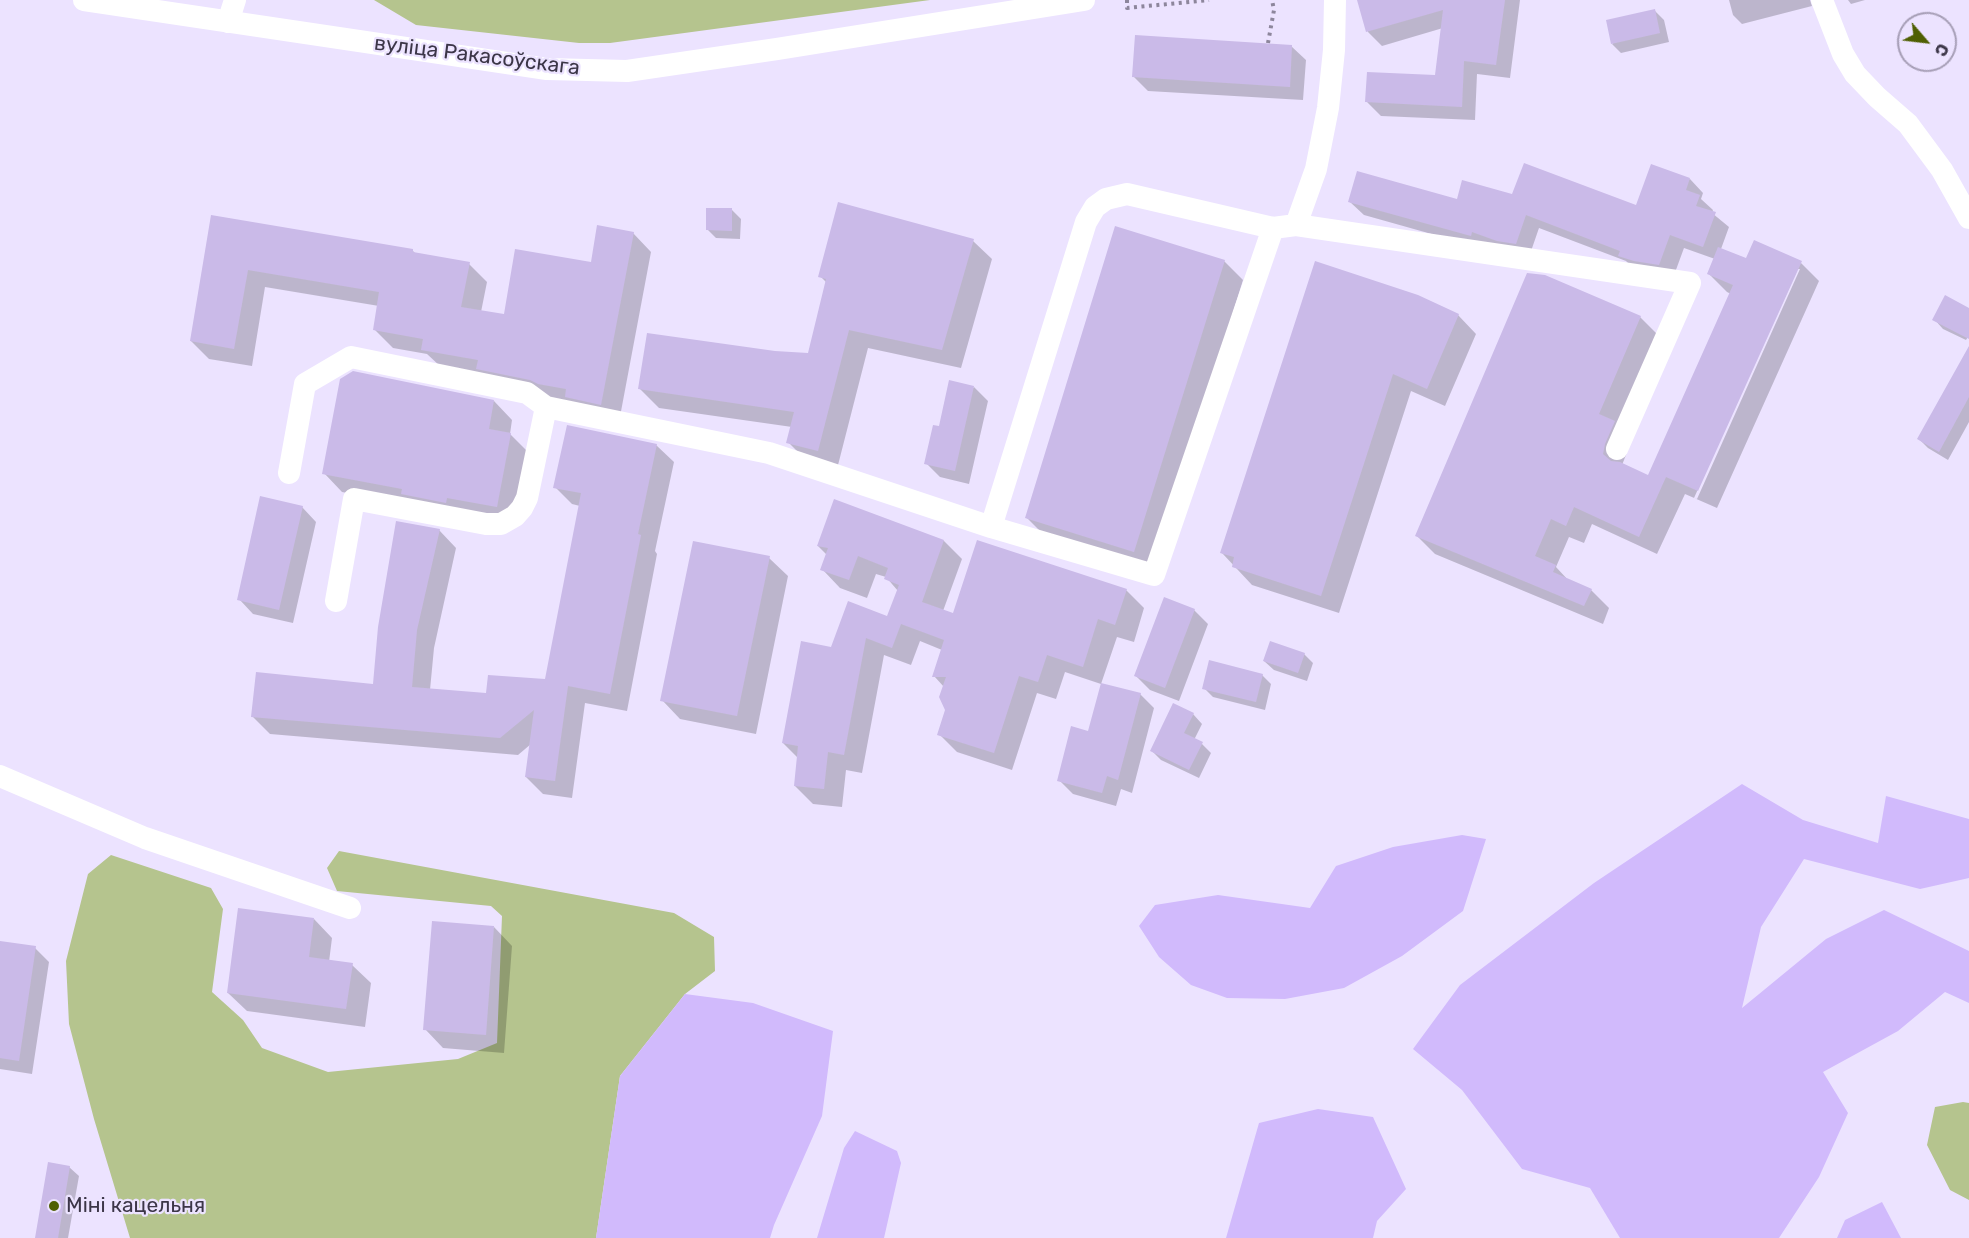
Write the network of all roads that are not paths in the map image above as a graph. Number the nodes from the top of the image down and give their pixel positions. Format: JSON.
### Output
{"nodes":[{"id":1,"x":84,"y":0,"type":"edge"},
{"id":2,"x":235,"y":0,"type":"edge"},
{"id":3,"x":1084,"y":0,"type":"edge"},
{"id":4,"x":1335,"y":0,"type":"edge"},
{"id":5,"x":1822,"y":0,"type":"edge"},
{"id":6,"x":228,"y":22,"type":"junction"},
{"id":7,"x":1969,"y":218,"type":"edge"},
{"id":8,"x":1296,"y":225,"type":"junction"},
{"id":9,"x":1273,"y":228,"type":"junction"},
{"id":10,"x":546,"y":407,"type":"junction"},
{"id":11,"x":1617,"y":449,"type":"dead end"},
{"id":12,"x":289,"y":473,"type":"dead end"},
{"id":13,"x":991,"y":527,"type":"junction"},
{"id":14,"x":336,"y":601,"type":"dead end"},
{"id":15,"x":0,"y":776,"type":"edge"},
{"id":16,"x":350,"y":908,"type":"dead end"}],
"edges":[{"from":1,"to":6,"type":"street","name":"вуліца Ракасоўскага"},
{"from":2,"to":6,"type":"street"},
{"from":3,"to":6,"type":"street","name":"вуліца Ракасоўскага"},
{"from":4,"to":8,"type":"street"},
{"from":5,"to":7,"type":"street"},
{"from":8,"to":9,"type":"street"},
{"from":8,"to":11,"type":"street"},
{"from":9,"to":13,"type":"street"},
{"from":9,"to":13,"type":"street"},
{"from":10,"to":12,"type":"street"},
{"from":10,"to":13,"type":"street"},
{"from":10,"to":14,"type":"street"},
{"from":15,"to":16,"type":"street"}]}
